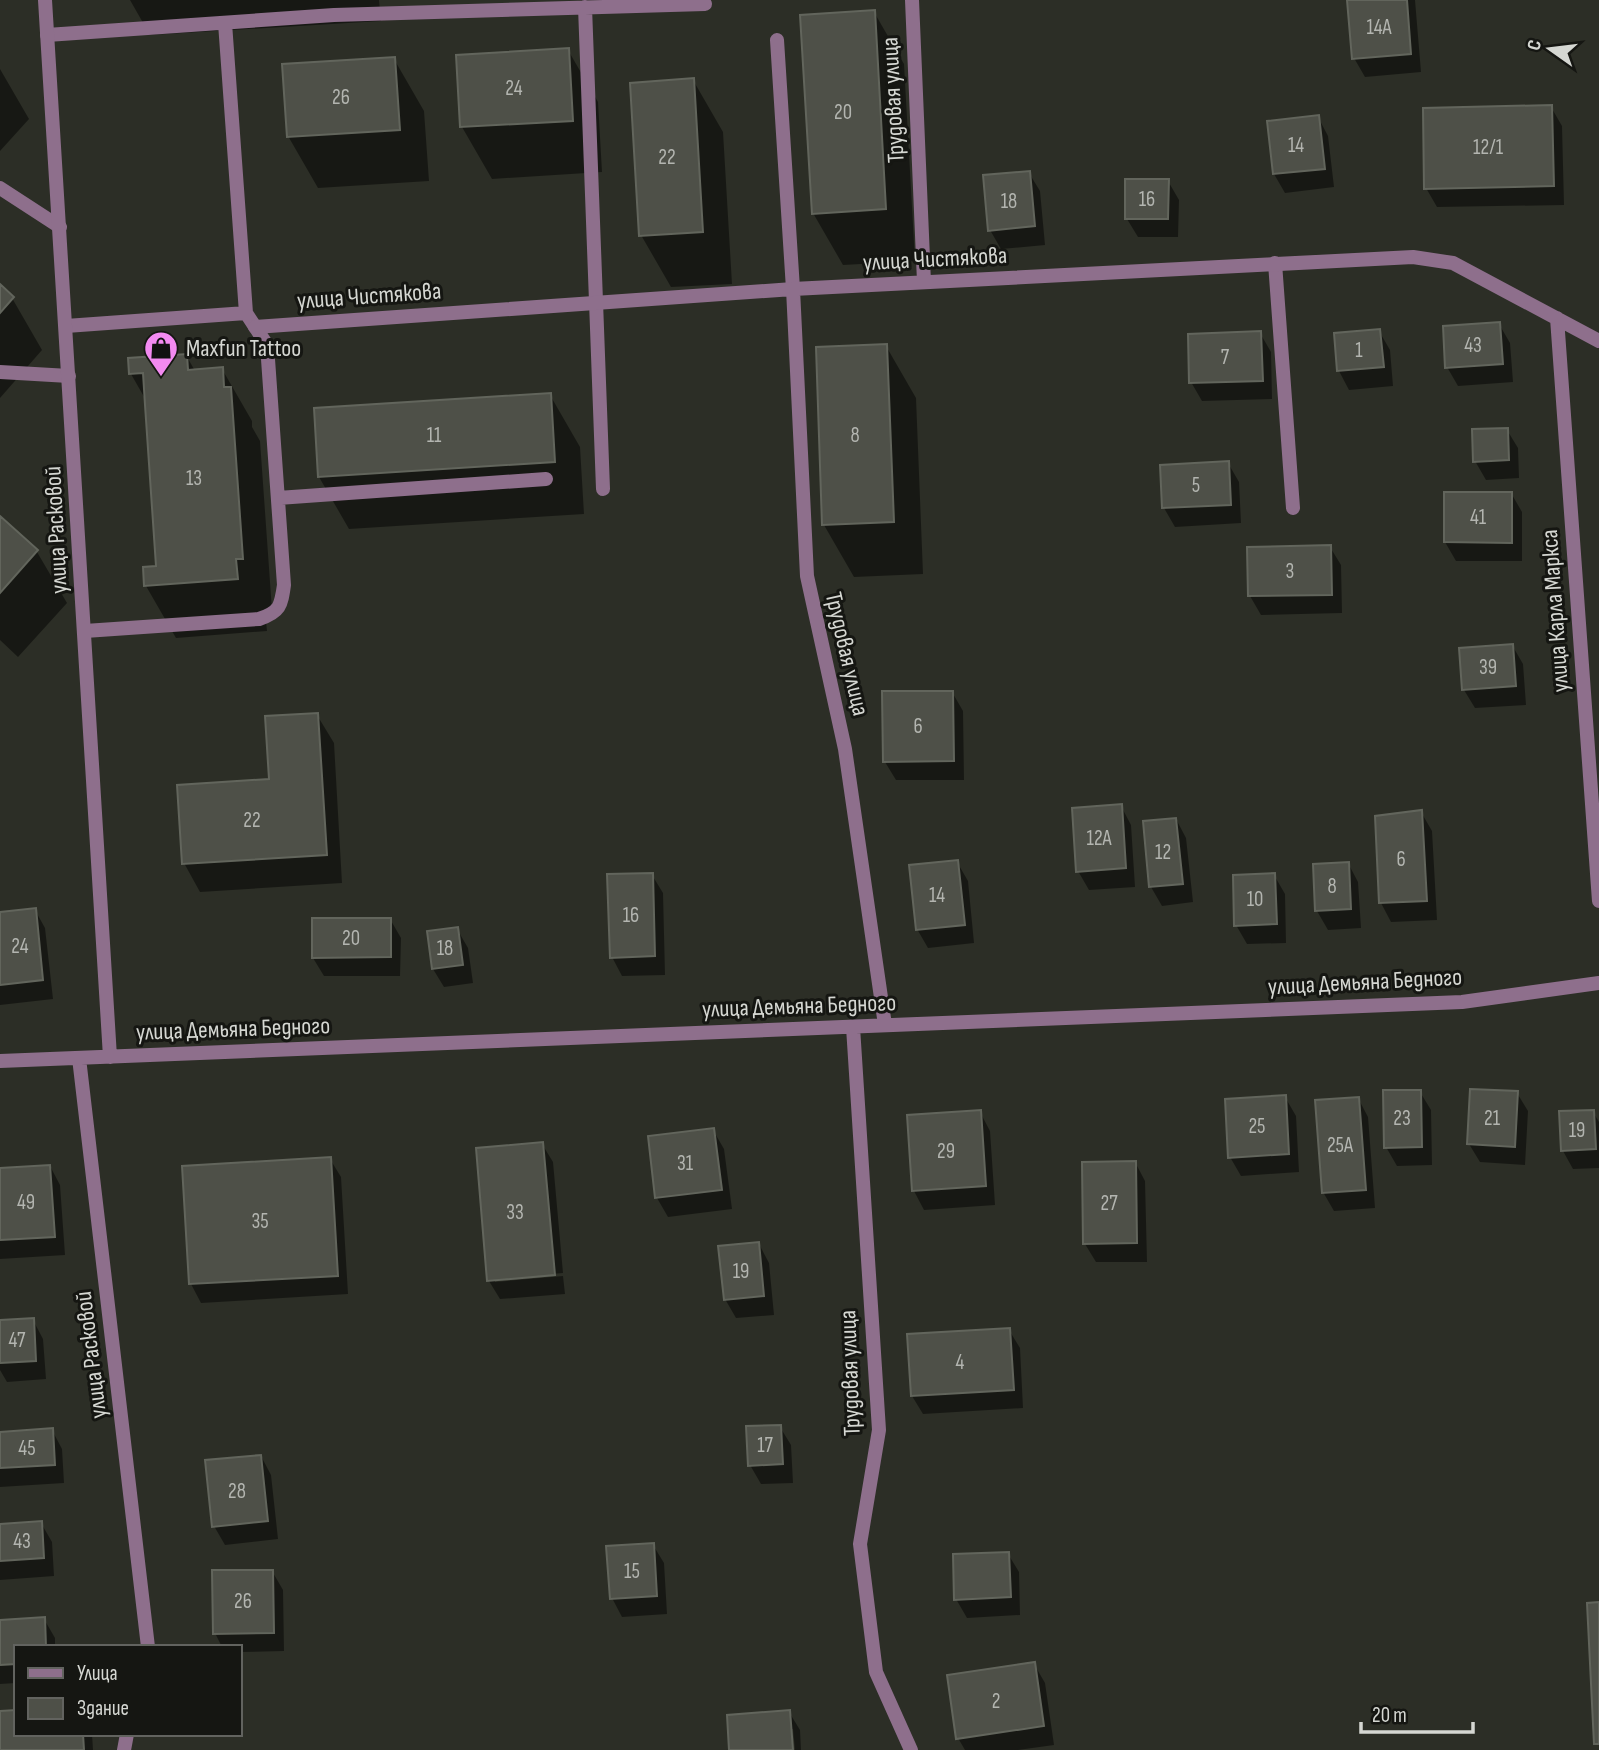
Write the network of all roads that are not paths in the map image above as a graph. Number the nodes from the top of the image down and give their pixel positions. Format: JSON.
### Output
{"nodes":[{"id":1,"x":45,"y":0,"type":"edge"},
{"id":2,"x":912,"y":0,"type":"edge"},
{"id":3,"x":705,"y":4,"type":"dead end"},
{"id":4,"x":585,"y":7,"type":"junction"},
{"id":5,"x":225,"y":23,"type":"junction"},
{"id":6,"x":47,"y":35,"type":"junction"},
{"id":7,"x":776,"y":40,"type":"dead end"},
{"id":8,"x":0,"y":188,"type":"edge"},
{"id":9,"x":60,"y":228,"type":"junction"},
{"id":10,"x":1275,"y":264,"type":"junction"},
{"id":11,"x":925,"y":282,"type":"junction"},
{"id":12,"x":793,"y":289,"type":"junction"},
{"id":13,"x":595,"y":303,"type":"junction"},
{"id":14,"x":246,"y":313,"type":"junction"},
{"id":15,"x":1557,"y":318,"type":"junction"},
{"id":16,"x":66,"y":326,"type":"junction"},
{"id":17,"x":255,"y":327,"type":"junction"},
{"id":18,"x":1599,"y":341,"type":"edge"},
{"id":19,"x":0,"y":372,"type":"edge"},
{"id":20,"x":69,"y":376,"type":"junction"},
{"id":21,"x":546,"y":479,"type":"dead end"},
{"id":22,"x":603,"y":489,"type":"dead end"},
{"id":23,"x":278,"y":498,"type":"junction"},
{"id":24,"x":1293,"y":508,"type":"dead end"},
{"id":25,"x":85,"y":631,"type":"junction"},
{"id":26,"x":1599,"y":901,"type":"edge"},
{"id":27,"x":1599,"y":984,"type":"edge"},
{"id":28,"x":885,"y":1025,"type":"junction"},
{"id":29,"x":853,"y":1027,"type":"junction"},
{"id":30,"x":110,"y":1056,"type":"junction"},
{"id":31,"x":79,"y":1058,"type":"junction"},
{"id":32,"x":0,"y":1061,"type":"edge"},
{"id":33,"x":148,"y":1645,"type":"edge"},
{"id":34,"x":911,"y":1750,"type":"edge"}],
"edges":[{"from":1,"to":6,"type":"street","name":"улица Расковой"},
{"from":2,"to":11,"type":"street","name":"Трудовая улица"},
{"from":3,"to":4,"type":"street"},
{"from":4,"to":5,"type":"street"},
{"from":4,"to":13,"type":"street"},
{"from":5,"to":6,"type":"street"},
{"from":5,"to":14,"type":"street"},
{"from":6,"to":9,"type":"street","name":"улица Расковой"},
{"from":7,"to":12,"type":"street","name":"Трудовая улица"},
{"from":8,"to":9,"type":"street"},
{"from":9,"to":16,"type":"street","name":"улица Расковой"},
{"from":10,"to":11,"type":"street","name":"улица Чистякова"},
{"from":10,"to":15,"type":"street","name":"улица Чистякова"},
{"from":10,"to":24,"type":"street"},
{"from":11,"to":12,"type":"street","name":"улица Чистякова"},
{"from":12,"to":13,"type":"street","name":"улица Чистякова"},
{"from":12,"to":28,"type":"street","name":"Трудовая улица"},
{"from":13,"to":17,"type":"street","name":"улица Чистякова"},
{"from":13,"to":22,"type":"street"},
{"from":14,"to":16,"type":"street"},
{"from":14,"to":17,"type":"street"},
{"from":15,"to":18,"type":"street","name":"улица Чистякова"},
{"from":15,"to":26,"type":"street","name":"улица Карла Маркса"},
{"from":16,"to":20,"type":"street","name":"улица Расковой"},
{"from":17,"to":23,"type":"street"},
{"from":19,"to":20,"type":"street"},
{"from":20,"to":25,"type":"street","name":"улица Расковой"},
{"from":21,"to":23,"type":"street"},
{"from":23,"to":25,"type":"street"},
{"from":25,"to":30,"type":"street","name":"улица Расковой"},
{"from":27,"to":28,"type":"street","name":"улица Демьяна Бедного"},
{"from":28,"to":29,"type":"street","name":"улица Демьяна Бедного"},
{"from":29,"to":30,"type":"street","name":"улица Демьяна Бедного"},
{"from":29,"to":34,"type":"street","name":"Трудовая улица"},
{"from":30,"to":31,"type":"street","name":"улица Демьяна Бедного"},
{"from":31,"to":32,"type":"street","name":"улица Демьяна Бедного"},
{"from":31,"to":33,"type":"street","name":"улица Расковой"}]}
